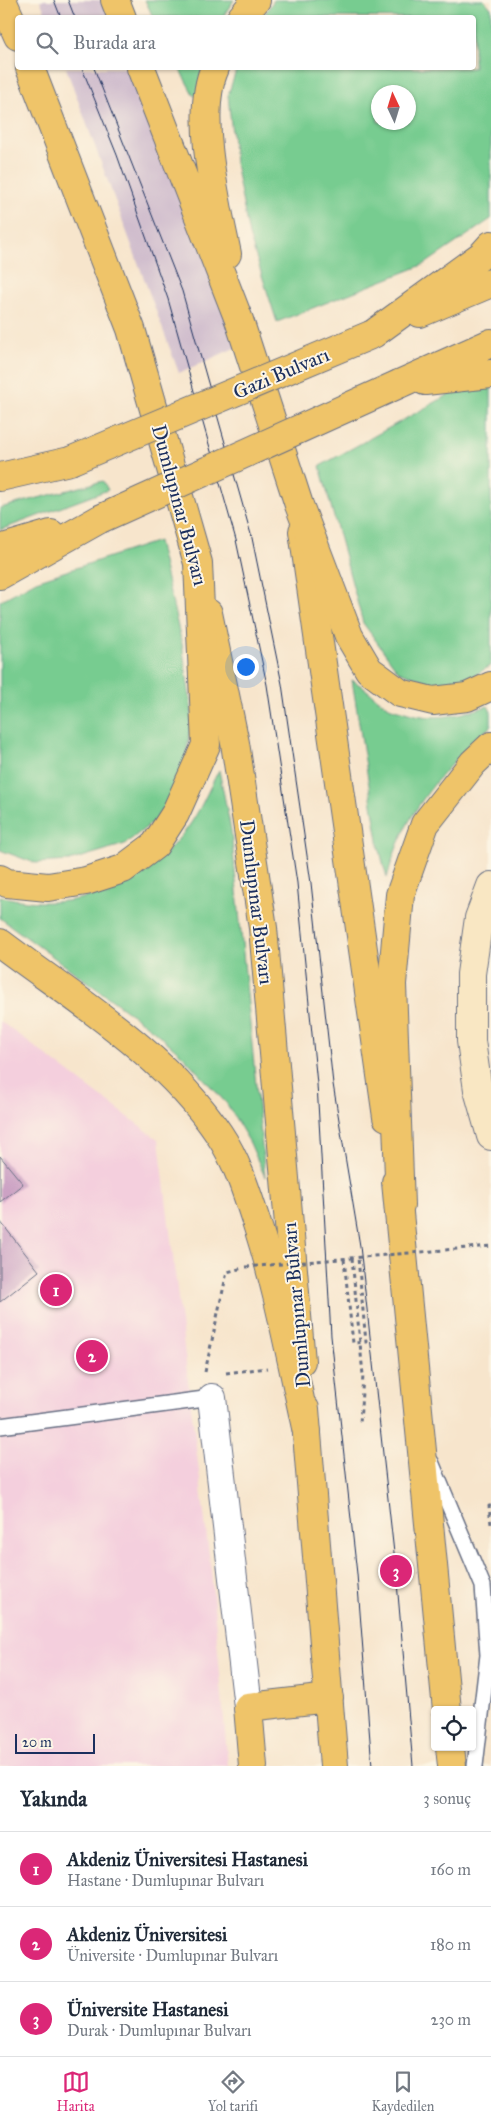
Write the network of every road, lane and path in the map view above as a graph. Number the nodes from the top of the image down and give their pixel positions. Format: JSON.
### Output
{"nodes":[{"id":1,"x":2,"y":0,"type":"edge"},
{"id":2,"x":115,"y":0,"type":"edge"},
{"id":3,"x":256,"y":0,"type":"edge"},
{"id":4,"x":0,"y":11,"type":"edge"},
{"id":5,"x":121,"y":15,"type":"edge"},
{"id":6,"x":244,"y":15,"type":"edge"},
{"id":7,"x":15,"y":29,"type":"edge"},
{"id":8,"x":15,"y":36,"type":"edge"},
{"id":9,"x":31,"y":70,"type":"edge"},
{"id":10,"x":142,"y":70,"type":"edge"},
{"id":11,"x":214,"y":70,"type":"edge"},
{"id":12,"x":491,"y":245,"type":"edge"},
{"id":13,"x":491,"y":283,"type":"edge"},
{"id":14,"x":239,"y":320,"type":"junction"},
{"id":15,"x":373,"y":334,"type":"junction"},
{"id":16,"x":491,"y":343,"type":"edge"},
{"id":17,"x":491,"y":374,"type":"edge"},
{"id":18,"x":399,"y":384,"type":"junction"},
{"id":19,"x":0,"y":477,"type":"edge"},
{"id":20,"x":299,"y":505,"type":"junction"},
{"id":21,"x":100,"y":519,"type":"junction"},
{"id":22,"x":0,"y":549,"type":"edge"},
{"id":23,"x":198,"y":563,"type":"junction"},
{"id":24,"x":0,"y":575,"type":"edge"},
{"id":25,"x":491,"y":686,"type":"edge"},
{"id":26,"x":491,"y":746,"type":"edge"},
{"id":27,"x":0,"y":879,"type":"edge"},
{"id":28,"x":491,"y":886,"type":"edge"},
{"id":29,"x":0,"y":943,"type":"edge"},
{"id":30,"x":491,"y":1136,"type":"edge"},
{"id":31,"x":400,"y":1204,"type":"junction"},
{"id":32,"x":491,"y":1246,"type":"edge"},
{"id":33,"x":344,"y":1258,"type":"junction"},
{"id":34,"x":352,"y":1258,"type":"junction"},
{"id":35,"x":358,"y":1258,"type":"junction"},
{"id":36,"x":359,"y":1342,"type":"junction"},
{"id":37,"x":266,"y":1363,"type":"dead end"},
{"id":38,"x":216,"y":1382,"type":"junction"},
{"id":39,"x":360,"y":1424,"type":"dead end"},
{"id":40,"x":0,"y":1426,"type":"edge"},
{"id":41,"x":307,"y":1432,"type":"junction"},
{"id":42,"x":419,"y":1434,"type":"junction"},
{"id":43,"x":491,"y":1506,"type":"edge"},
{"id":44,"x":491,"y":1524,"type":"edge"},
{"id":45,"x":329,"y":1698,"type":"junction"},
{"id":46,"x":447,"y":1706,"type":"edge"},
{"id":47,"x":248,"y":1707,"type":"junction"},
{"id":48,"x":450,"y":1751,"type":"edge"},
{"id":49,"x":253,"y":1766,"type":"edge"},
{"id":50,"x":334,"y":1766,"type":"edge"},
{"id":51,"x":452,"y":1766,"type":"edge"},
{"id":52,"x":475,"y":1766,"type":"edge"}],
"edges":[{"from":1,"to":7,"type":"main road"},
{"from":2,"to":5,"type":"main road"},
{"from":3,"to":6,"type":"main road"},
{"from":4,"to":8,"type":"main road"},
{"from":9,"to":23,"type":"main road","name":"Dumlupınar Bulvarı"},
{"from":10,"to":14,"type":"main road"},
{"from":11,"to":14,"type":"main road"},
{"from":12,"to":15,"type":"main road"},
{"from":13,"to":15,"type":"main road","name":"Gazi Bulvarı"},
{"from":14,"to":20,"type":"main road"},
{"from":15,"to":19,"type":"main road","name":"Gazi Bulvarı","bridge":true},
{"from":16,"to":18,"type":"main road"},
{"from":17,"to":18,"type":"main road"},
{"from":18,"to":21,"type":"main road","bridge":true},
{"from":20,"to":25,"type":"main road"},
{"from":20,"to":31,"type":"main road"},
{"from":21,"to":22,"type":"main road"},
{"from":21,"to":24,"type":"main road"},
{"from":23,"to":27,"type":"main road"},
{"from":23,"to":41,"type":"main road","name":"Dumlupınar Bulvarı"},
{"from":26,"to":31,"type":"main road"},
{"from":28,"to":30,"type":"main road"},
{"from":29,"to":41,"type":"main road"},
{"from":31,"to":42,"type":"main road"},
{"from":32,"to":35,"type":"path","bridge":true},
{"from":33,"to":34,"type":"path","bridge":true},
{"from":33,"to":36,"type":"path","bridge":true},
{"from":33,"to":38,"type":"path","bridge":true},
{"from":34,"to":35,"type":"path","bridge":true},
{"from":34,"to":36,"type":"path"},
{"from":35,"to":36,"type":"path","bridge":true},
{"from":36,"to":39,"type":"path"},
{"from":37,"to":38,"type":"path"},
{"from":38,"to":40,"type":"lane"},
{"from":38,"to":47,"type":"street"},
{"from":41,"to":45,"type":"main road","name":"Dumlupınar Bulvarı"},
{"from":42,"to":46,"type":"main road"},
{"from":42,"to":52,"type":"lane"},
{"from":43,"to":44,"type":"path"},
{"from":45,"to":47,"type":"main road"},
{"from":45,"to":50,"type":"main road","name":"Dumlupınar Bulvarı"},
{"from":47,"to":49,"type":"main road"},
{"from":48,"to":51,"type":"main road"}]}
